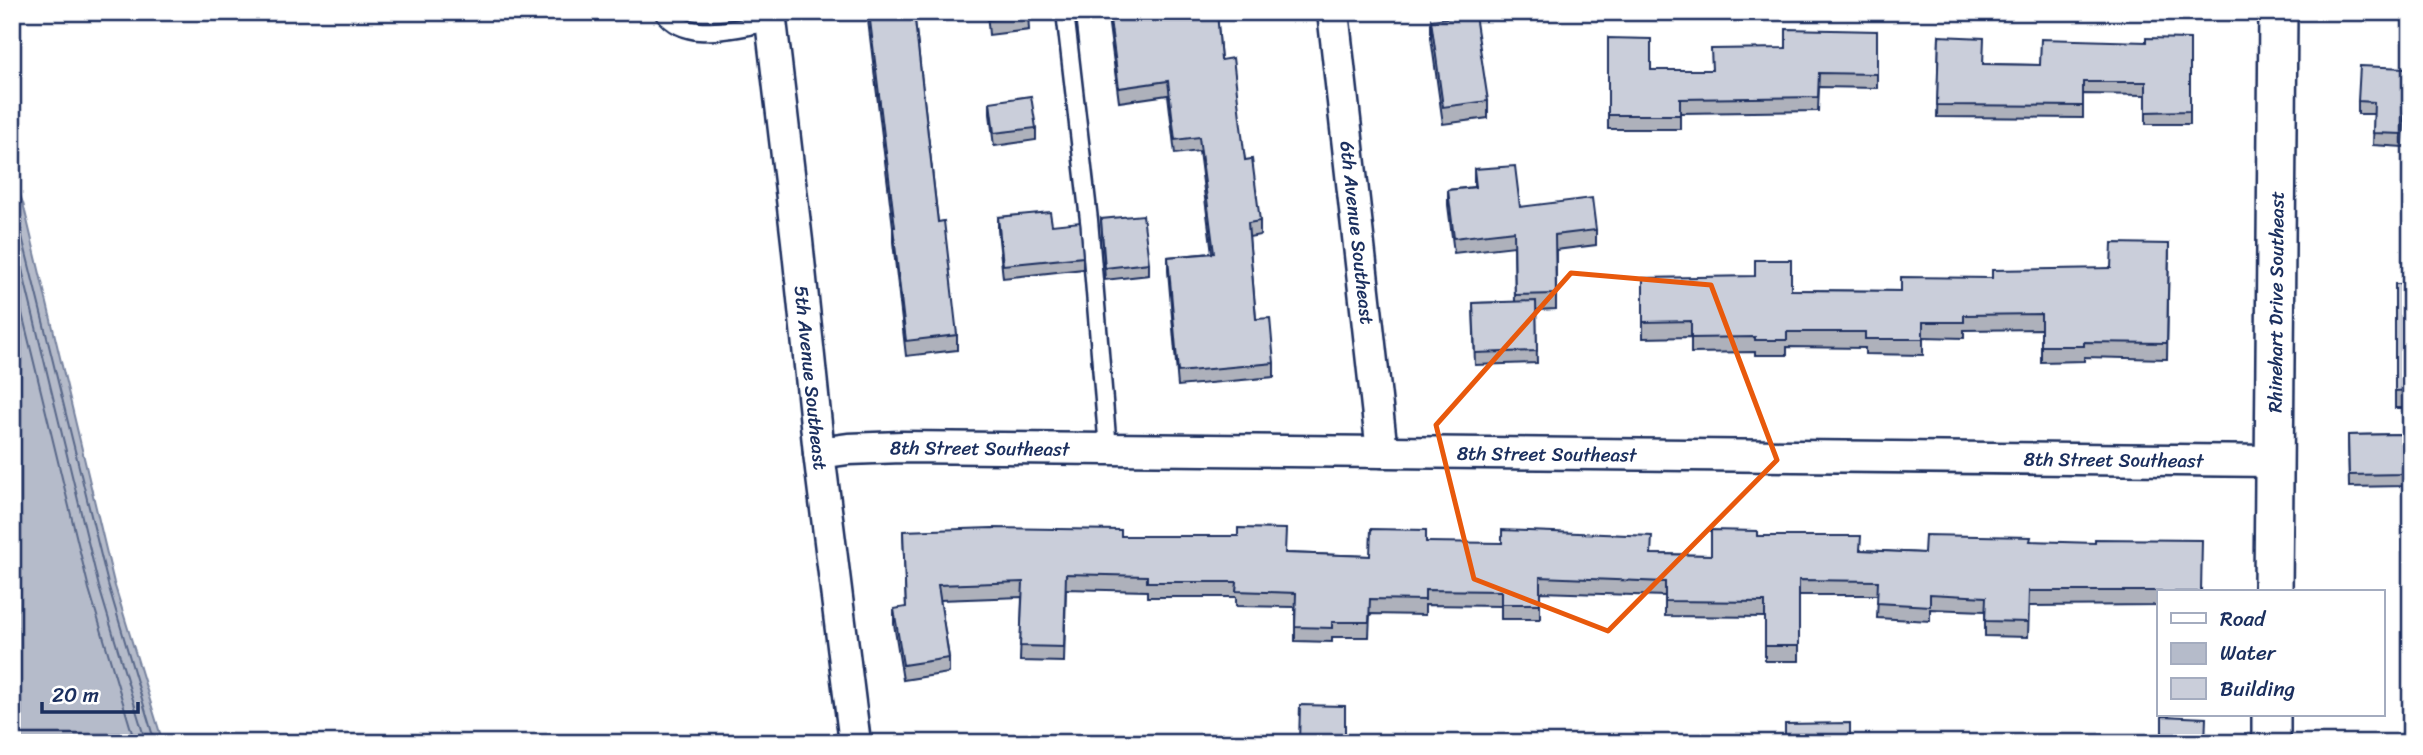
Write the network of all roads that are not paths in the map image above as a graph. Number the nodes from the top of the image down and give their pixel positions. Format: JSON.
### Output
{"nodes":[{"id":1,"x":663,"y":12,"type":"edge"},
{"id":2,"x":1065,"y":12,"type":"edge"},
{"id":3,"x":1333,"y":12,"type":"edge"},
{"id":4,"x":2278,"y":12,"type":"edge"},
{"id":5,"x":770,"y":17,"type":"edge"},
{"id":6,"x":1108,"y":449,"type":"junction"},
{"id":7,"x":819,"y":453,"type":"junction"},
{"id":8,"x":1382,"y":453,"type":"junction"},
{"id":9,"x":2275,"y":461,"type":"junction"},
{"id":10,"x":2273,"y":590,"type":"edge"},
{"id":11,"x":2272,"y":716,"type":"edge"},
{"id":12,"x":855,"y":743,"type":"edge"},
{"id":13,"x":2271,"y":743,"type":"edge"}],
"edges":[{"from":1,"to":5,"type":"lane"},
{"from":2,"to":6,"type":"lane"},
{"from":3,"to":8,"type":"street","name":"6th Avenue Southeast"},
{"from":4,"to":9,"type":"street","name":"Rhinehart Drive Southeast"},
{"from":5,"to":7,"type":"street","name":"5th Avenue Southeast"},
{"from":6,"to":7,"type":"street","name":"8th Street Southeast"},
{"from":6,"to":8,"type":"street","name":"8th Street Southeast"},
{"from":7,"to":12,"type":"street","name":"5th Avenue Southeast"},
{"from":8,"to":9,"type":"street","name":"8th Street Southeast"},
{"from":9,"to":10,"type":"street","name":"Rhinehart Drive Southeast"},
{"from":11,"to":13,"type":"street"}]}
